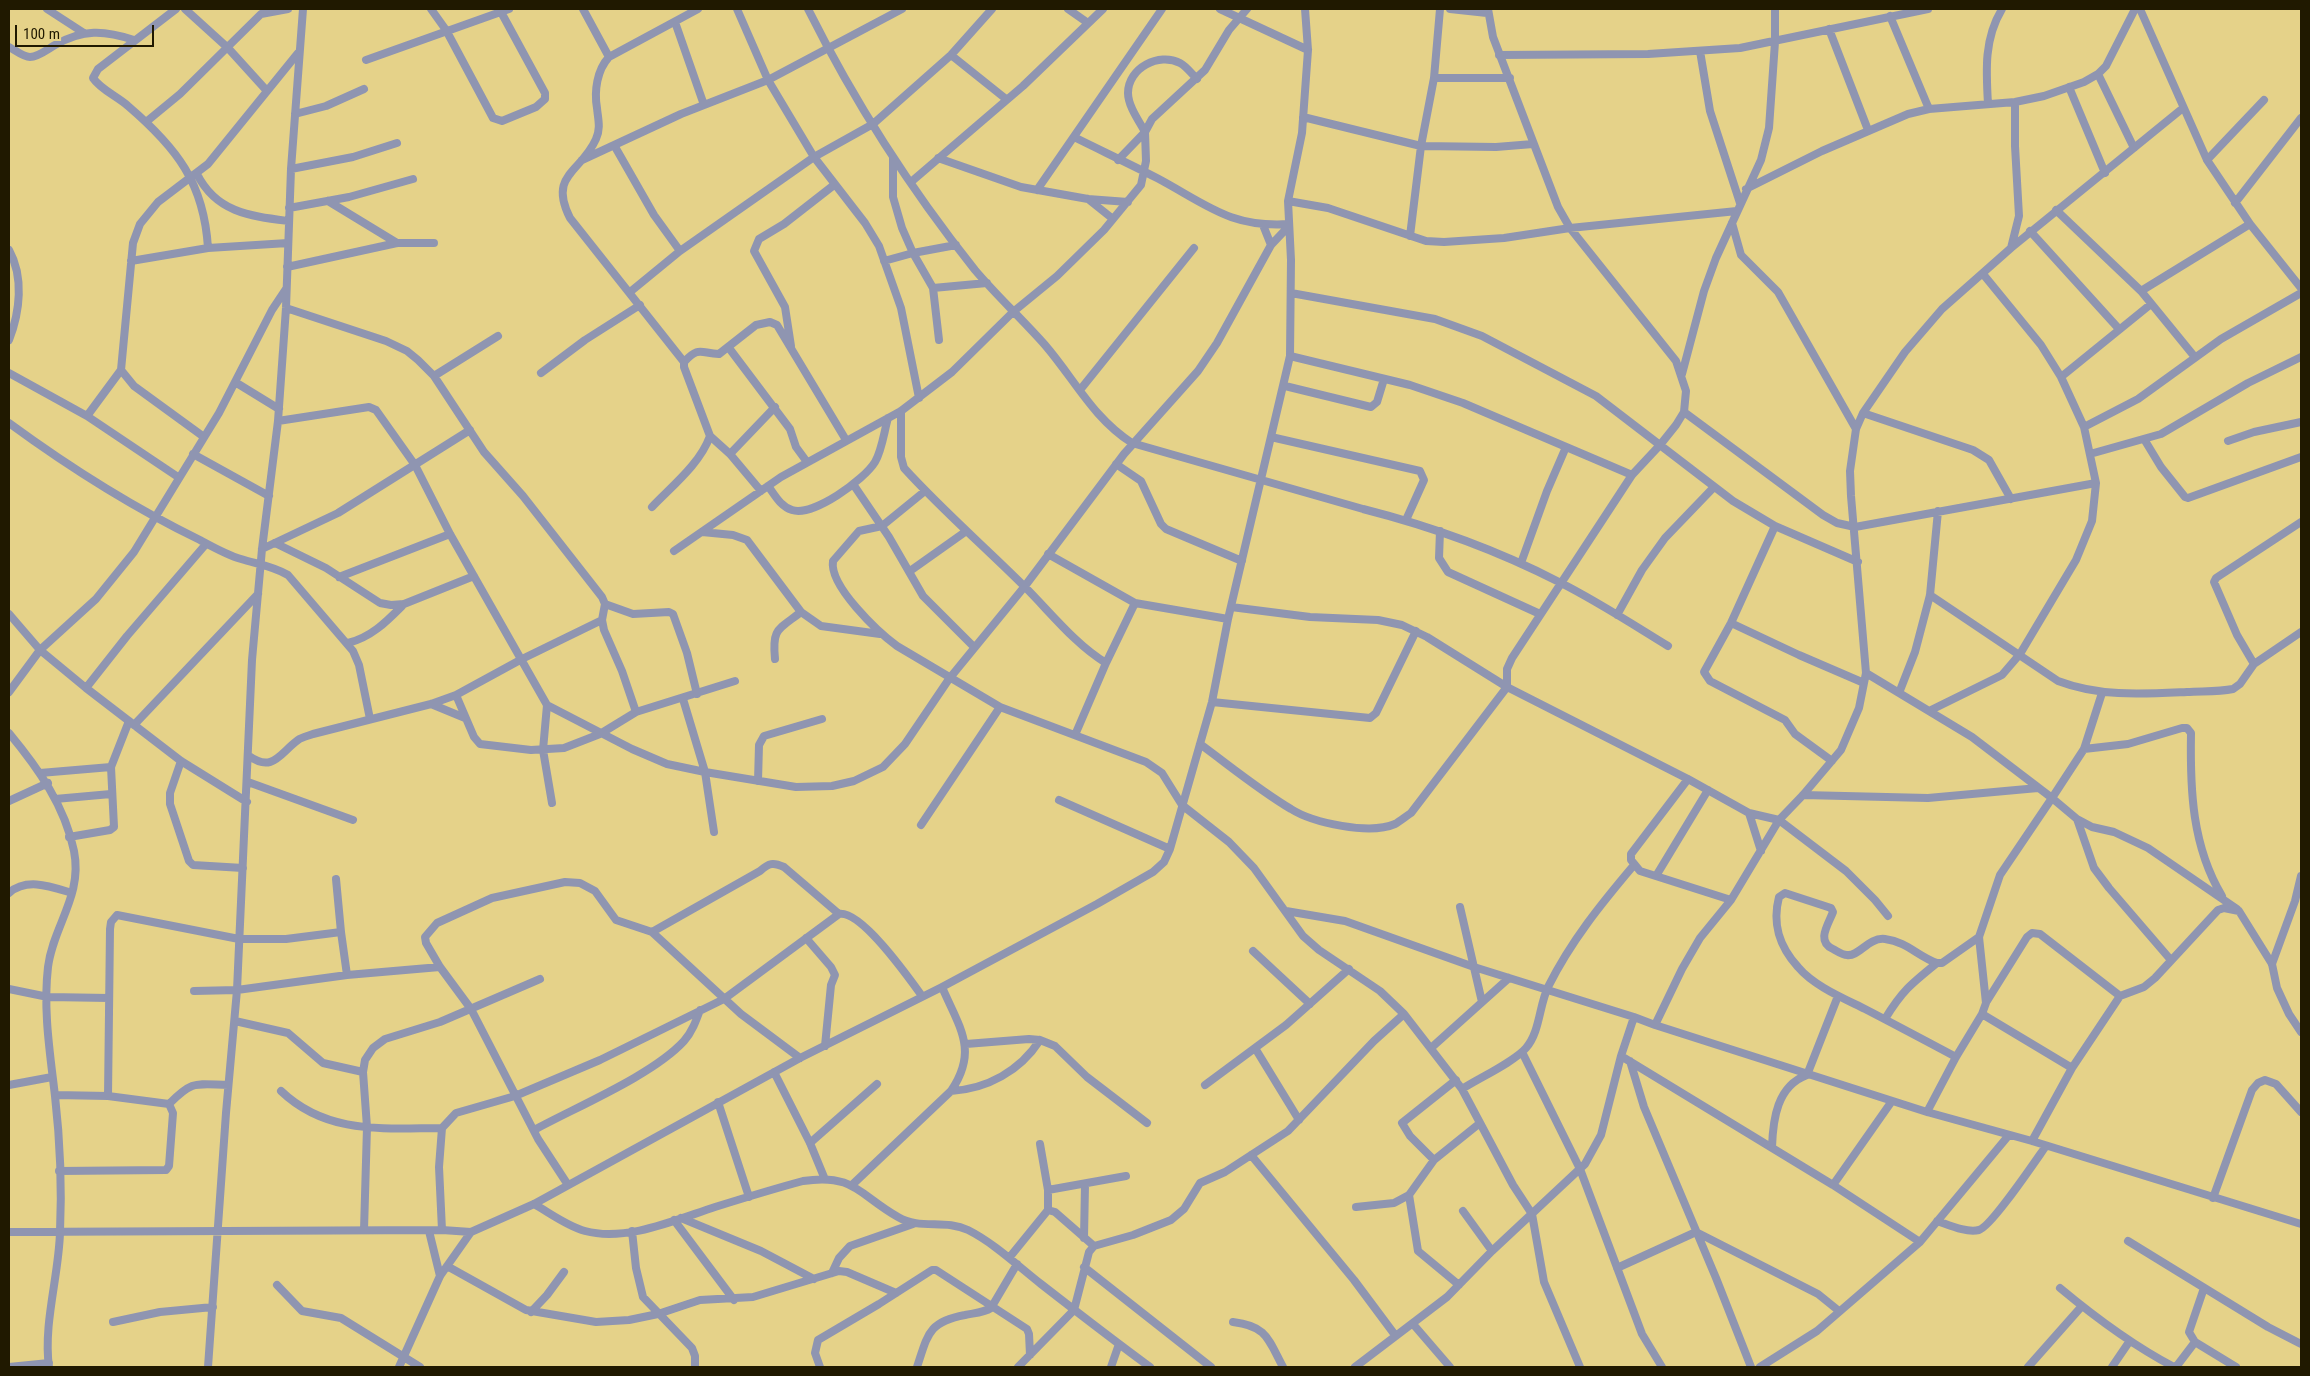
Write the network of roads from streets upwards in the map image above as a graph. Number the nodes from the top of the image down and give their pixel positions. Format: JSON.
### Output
{"nodes":[{"id":1,"x":47,"y":9,"type":"edge"},
{"id":2,"x":176,"y":9,"type":"edge"},
{"id":3,"x":185,"y":9,"type":"edge"},
{"id":4,"x":288,"y":9,"type":"edge"},
{"id":5,"x":303,"y":9,"type":"edge"},
{"id":6,"x":431,"y":9,"type":"edge"},
{"id":7,"x":510,"y":9,"type":"edge"},
{"id":8,"x":583,"y":9,"type":"edge"},
{"id":9,"x":698,"y":9,"type":"edge"},
{"id":10,"x":738,"y":9,"type":"edge"},
{"id":11,"x":808,"y":9,"type":"edge"},
{"id":12,"x":902,"y":9,"type":"edge"},
{"id":13,"x":992,"y":9,"type":"edge"},
{"id":14,"x":1068,"y":9,"type":"edge"},
{"id":15,"x":1103,"y":9,"type":"edge"},
{"id":16,"x":1162,"y":9,"type":"edge"},
{"id":17,"x":1220,"y":9,"type":"edge"},
{"id":18,"x":1247,"y":9,"type":"edge"},
{"id":19,"x":1305,"y":9,"type":"edge"},
{"id":20,"x":1440,"y":9,"type":"edge"},
{"id":21,"x":1450,"y":9,"type":"edge"},
{"id":22,"x":1774,"y":9,"type":"edge"},
{"id":23,"x":1928,"y":9,"type":"edge"},
{"id":24,"x":2002,"y":9,"type":"edge"},
{"id":25,"x":2141,"y":10,"type":"edge"},
{"id":26,"x":1487,"y":11,"type":"edge"},
{"id":27,"x":501,"y":12,"type":"junction"},
{"id":28,"x":1890,"y":16,"type":"junction"},
{"id":29,"x":1239,"y":19,"type":"junction"},
{"id":30,"x":675,"y":22,"type":"junction"},
{"id":31,"x":1088,"y":24,"type":"junction"},
{"id":32,"x":1828,"y":29,"type":"junction"},
{"id":33,"x":446,"y":30,"type":"junction"},
{"id":34,"x":84,"y":33,"type":"junction"},
{"id":35,"x":134,"y":40,"type":"junction"},
{"id":36,"x":1775,"y":42,"type":"junction"},
{"id":37,"x":9,"y":47,"type":"edge"},
{"id":38,"x":228,"y":48,"type":"junction"},
{"id":39,"x":828,"y":49,"type":"junction"},
{"id":40,"x":1308,"y":50,"type":"junction"},
{"id":41,"x":1700,"y":51,"type":"junction"},
{"id":42,"x":298,"y":53,"type":"junction"},
{"id":43,"x":951,"y":55,"type":"junction"},
{"id":44,"x":1499,"y":55,"type":"junction"},
{"id":45,"x":609,"y":57,"type":"junction"},
{"id":46,"x":366,"y":60,"type":"dead end"},
{"id":47,"x":2098,"y":74,"type":"junction"},
{"id":48,"x":1197,"y":78,"type":"junction"},
{"id":49,"x":1434,"y":78,"type":"junction"},
{"id":50,"x":1510,"y":78,"type":"junction"},
{"id":51,"x":768,"y":80,"type":"junction"},
{"id":52,"x":2069,"y":87,"type":"junction"},
{"id":53,"x":364,"y":90,"type":"dead end"},
{"id":54,"x":267,"y":91,"type":"junction"},
{"id":55,"x":1006,"y":99,"type":"junction"},
{"id":56,"x":2264,"y":100,"type":"dead end"},
{"id":57,"x":2015,"y":102,"type":"junction"},
{"id":58,"x":1988,"y":104,"type":"junction"},
{"id":59,"x":704,"y":105,"type":"junction"},
{"id":60,"x":2183,"y":108,"type":"junction"},
{"id":61,"x":1929,"y":109,"type":"junction"},
{"id":62,"x":295,"y":114,"type":"junction"},
{"id":63,"x":1303,"y":117,"type":"junction"},
{"id":64,"x":2301,"y":118,"type":"edge"},
{"id":65,"x":146,"y":122,"type":"junction"},
{"id":66,"x":873,"y":124,"type":"junction"},
{"id":67,"x":1868,"y":130,"type":"junction"},
{"id":68,"x":1145,"y":132,"type":"junction"},
{"id":69,"x":1074,"y":137,"type":"junction"},
{"id":70,"x":397,"y":143,"type":"dead end"},
{"id":71,"x":1534,"y":144,"type":"junction"},
{"id":72,"x":614,"y":145,"type":"junction"},
{"id":73,"x":1422,"y":146,"type":"junction"},
{"id":74,"x":2134,"y":148,"type":"junction"},
{"id":75,"x":814,"y":156,"type":"junction"},
{"id":76,"x":893,"y":158,"type":"junction"},
{"id":77,"x":938,"y":158,"type":"junction"},
{"id":78,"x":1118,"y":160,"type":"junction"},
{"id":79,"x":2207,"y":160,"type":"junction"},
{"id":80,"x":578,"y":162,"type":"junction"},
{"id":81,"x":291,"y":169,"type":"junction"},
{"id":82,"x":1145,"y":172,"type":"junction"},
{"id":83,"x":2105,"y":172,"type":"junction"},
{"id":84,"x":194,"y":176,"type":"junction"},
{"id":85,"x":413,"y":179,"type":"dead end"},
{"id":86,"x":911,"y":182,"type":"junction"},
{"id":87,"x":834,"y":185,"type":"junction"},
{"id":88,"x":1746,"y":189,"type":"junction"},
{"id":89,"x":1037,"y":190,"type":"junction"},
{"id":90,"x":1088,"y":199,"type":"junction"},
{"id":91,"x":328,"y":201,"type":"junction"},
{"id":92,"x":1288,"y":201,"type":"junction"},
{"id":93,"x":1128,"y":202,"type":"junction"},
{"id":94,"x":1740,"y":202,"type":"junction"},
{"id":95,"x":2235,"y":203,"type":"junction"},
{"id":96,"x":289,"y":208,"type":"junction"},
{"id":97,"x":2056,"y":210,"type":"junction"},
{"id":98,"x":1737,"y":211,"type":"junction"},
{"id":99,"x":1113,"y":219,"type":"junction"},
{"id":100,"x":288,"y":221,"type":"junction"},
{"id":101,"x":1732,"y":222,"type":"junction"},
{"id":102,"x":1262,"y":224,"type":"junction"},
{"id":103,"x":2250,"y":224,"type":"junction"},
{"id":104,"x":1289,"y":225,"type":"junction"},
{"id":105,"x":1570,"y":228,"type":"junction"},
{"id":106,"x":2030,"y":231,"type":"junction"},
{"id":107,"x":1410,"y":236,"type":"junction"},
{"id":108,"x":288,"y":243,"type":"junction"},
{"id":109,"x":397,"y":243,"type":"junction"},
{"id":110,"x":434,"y":243,"type":"dead end"},
{"id":111,"x":956,"y":245,"type":"junction"},
{"id":112,"x":1271,"y":246,"type":"junction"},
{"id":113,"x":208,"y":248,"type":"junction"},
{"id":114,"x":1194,"y":248,"type":"dead end"},
{"id":115,"x":2011,"y":248,"type":"junction"},
{"id":116,"x":9,"y":250,"type":"edge"},
{"id":117,"x":680,"y":251,"type":"junction"},
{"id":118,"x":913,"y":253,"type":"junction"},
{"id":119,"x":131,"y":261,"type":"junction"},
{"id":120,"x":884,"y":261,"type":"junction"},
{"id":121,"x":287,"y":267,"type":"junction"},
{"id":122,"x":13,"y":272,"type":"edge"},
{"id":123,"x":1983,"y":274,"type":"junction"},
{"id":124,"x":987,"y":283,"type":"junction"},
{"id":125,"x":287,"y":287,"type":"junction"},
{"id":126,"x":933,"y":288,"type":"junction"},
{"id":127,"x":2301,"y":288,"type":"edge"},
{"id":128,"x":2140,"y":291,"type":"junction"},
{"id":129,"x":630,"y":292,"type":"junction"},
{"id":130,"x":1291,"y":293,"type":"junction"},
{"id":131,"x":2301,"y":293,"type":"edge"},
{"id":132,"x":2151,"y":304,"type":"junction"},
{"id":133,"x":640,"y":306,"type":"junction"},
{"id":134,"x":286,"y":308,"type":"junction"},
{"id":135,"x":1013,"y":312,"type":"junction"},
{"id":136,"x":2120,"y":329,"type":"junction"},
{"id":137,"x":498,"y":336,"type":"dead end"},
{"id":138,"x":9,"y":340,"type":"edge"},
{"id":139,"x":939,"y":340,"type":"dead end"},
{"id":140,"x":730,"y":348,"type":"junction"},
{"id":141,"x":791,"y":348,"type":"junction"},
{"id":142,"x":1290,"y":356,"type":"junction"},
{"id":143,"x":2194,"y":356,"type":"junction"},
{"id":144,"x":2301,"y":357,"type":"edge"},
{"id":145,"x":684,"y":362,"type":"junction"},
{"id":146,"x":121,"y":370,"type":"junction"},
{"id":147,"x":541,"y":372,"type":"dead end"},
{"id":148,"x":9,"y":373,"type":"edge"},
{"id":149,"x":1682,"y":374,"type":"junction"},
{"id":150,"x":434,"y":376,"type":"junction"},
{"id":151,"x":2061,"y":377,"type":"junction"},
{"id":152,"x":1384,"y":379,"type":"junction"},
{"id":153,"x":235,"y":382,"type":"junction"},
{"id":154,"x":1285,"y":386,"type":"junction"},
{"id":155,"x":1080,"y":390,"type":"junction"},
{"id":156,"x":918,"y":398,"type":"junction"},
{"id":157,"x":776,"y":407,"type":"junction"},
{"id":158,"x":279,"y":409,"type":"junction"},
{"id":159,"x":901,"y":411,"type":"junction"},
{"id":160,"x":1684,"y":412,"type":"junction"},
{"id":161,"x":1864,"y":413,"type":"junction"},
{"id":162,"x":87,"y":416,"type":"junction"},
{"id":163,"x":888,"y":418,"type":"junction"},
{"id":164,"x":278,"y":420,"type":"junction"},
{"id":165,"x":2301,"y":422,"type":"edge"},
{"id":166,"x":9,"y":423,"type":"edge"},
{"id":167,"x":2084,"y":427,"type":"junction"},
{"id":168,"x":1856,"y":429,"type":"junction"},
{"id":169,"x":470,"y":430,"type":"junction"},
{"id":170,"x":710,"y":436,"type":"junction"},
{"id":171,"x":1271,"y":436,"type":"junction"},
{"id":172,"x":204,"y":437,"type":"junction"},
{"id":173,"x":2144,"y":438,"type":"junction"},
{"id":174,"x":846,"y":440,"type":"junction"},
{"id":175,"x":2228,"y":441,"type":"dead end"},
{"id":176,"x":1132,"y":443,"type":"junction"},
{"id":177,"x":1660,"y":445,"type":"junction"},
{"id":178,"x":1566,"y":447,"type":"junction"},
{"id":179,"x":193,"y":454,"type":"junction"},
{"id":180,"x":730,"y":454,"type":"junction"},
{"id":181,"x":2090,"y":454,"type":"junction"},
{"id":182,"x":2301,"y":457,"type":"edge"},
{"id":183,"x":807,"y":462,"type":"junction"},
{"id":184,"x":1116,"y":464,"type":"junction"},
{"id":185,"x":415,"y":465,"type":"junction"},
{"id":186,"x":1632,"y":475,"type":"junction"},
{"id":187,"x":178,"y":477,"type":"junction"},
{"id":188,"x":1261,"y":481,"type":"junction"},
{"id":189,"x":2096,"y":483,"type":"junction"},
{"id":190,"x":854,"y":484,"type":"junction"},
{"id":191,"x":1714,"y":487,"type":"junction"},
{"id":192,"x":765,"y":488,"type":"junction"},
{"id":193,"x":925,"y":491,"type":"junction"},
{"id":194,"x":269,"y":496,"type":"junction"},
{"id":195,"x":2011,"y":499,"type":"junction"},
{"id":196,"x":652,"y":507,"type":"dead end"},
{"id":197,"x":1938,"y":511,"type":"junction"},
{"id":198,"x":153,"y":518,"type":"junction"},
{"id":199,"x":1406,"y":520,"type":"junction"},
{"id":200,"x":2301,"y":522,"type":"edge"},
{"id":201,"x":882,"y":526,"type":"junction"},
{"id":202,"x":1775,"y":526,"type":"junction"},
{"id":203,"x":1855,"y":527,"type":"junction"},
{"id":204,"x":1440,"y":531,"type":"junction"},
{"id":205,"x":702,"y":532,"type":"junction"},
{"id":206,"x":965,"y":532,"type":"junction"},
{"id":207,"x":450,"y":534,"type":"junction"},
{"id":208,"x":275,"y":543,"type":"junction"},
{"id":209,"x":206,"y":544,"type":"junction"},
{"id":210,"x":262,"y":549,"type":"junction"},
{"id":211,"x":674,"y":550,"type":"dead end"},
{"id":212,"x":1048,"y":554,"type":"junction"},
{"id":213,"x":1242,"y":561,"type":"junction"},
{"id":214,"x":1858,"y":562,"type":"junction"},
{"id":215,"x":1521,"y":563,"type":"junction"},
{"id":216,"x":261,"y":564,"type":"junction"},
{"id":217,"x":910,"y":571,"type":"junction"},
{"id":218,"x":474,"y":576,"type":"junction"},
{"id":219,"x":339,"y":578,"type":"junction"},
{"id":220,"x":1561,"y":583,"type":"junction"},
{"id":221,"x":1024,"y":586,"type":"junction"},
{"id":222,"x":258,"y":594,"type":"junction"},
{"id":223,"x":1930,"y":595,"type":"junction"},
{"id":224,"x":1135,"y":603,"type":"junction"},
{"id":225,"x":404,"y":604,"type":"junction"},
{"id":226,"x":605,"y":604,"type":"junction"},
{"id":227,"x":1231,"y":606,"type":"junction"},
{"id":228,"x":801,"y":612,"type":"junction"},
{"id":229,"x":9,"y":614,"type":"edge"},
{"id":230,"x":1540,"y":614,"type":"junction"},
{"id":231,"x":1617,"y":615,"type":"junction"},
{"id":232,"x":1228,"y":619,"type":"junction"},
{"id":233,"x":602,"y":620,"type":"junction"},
{"id":234,"x":1731,"y":623,"type":"junction"},
{"id":235,"x":1416,"y":632,"type":"junction"},
{"id":236,"x":2301,"y":632,"type":"edge"},
{"id":237,"x":882,"y":634,"type":"junction"},
{"id":238,"x":348,"y":643,"type":"junction"},
{"id":239,"x":1668,"y":646,"type":"dead end"},
{"id":240,"x":974,"y":647,"type":"junction"},
{"id":241,"x":40,"y":650,"type":"junction"},
{"id":242,"x":2020,"y":654,"type":"junction"},
{"id":243,"x":522,"y":659,"type":"junction"},
{"id":244,"x":775,"y":659,"type":"dead end"},
{"id":245,"x":1106,"y":663,"type":"junction"},
{"id":246,"x":2254,"y":664,"type":"junction"},
{"id":247,"x":1866,"y":673,"type":"junction"},
{"id":248,"x":950,"y":679,"type":"junction"},
{"id":249,"x":735,"y":681,"type":"dead end"},
{"id":250,"x":1864,"y":683,"type":"junction"},
{"id":251,"x":1507,"y":687,"type":"junction"},
{"id":252,"x":86,"y":688,"type":"junction"},
{"id":253,"x":9,"y":692,"type":"edge"},
{"id":254,"x":1899,"y":693,"type":"junction"},
{"id":255,"x":2102,"y":693,"type":"junction"},
{"id":256,"x":697,"y":694,"type":"junction"},
{"id":257,"x":456,"y":695,"type":"junction"},
{"id":258,"x":683,"y":699,"type":"junction"},
{"id":259,"x":1212,"y":702,"type":"junction"},
{"id":260,"x":431,"y":704,"type":"junction"},
{"id":261,"x":547,"y":706,"type":"junction"},
{"id":262,"x":1000,"y":707,"type":"junction"},
{"id":263,"x":1928,"y":711,"type":"junction"},
{"id":264,"x":636,"y":712,"type":"junction"},
{"id":265,"x":464,"y":718,"type":"junction"},
{"id":266,"x":370,"y":719,"type":"junction"},
{"id":267,"x":822,"y":719,"type":"dead end"},
{"id":268,"x":131,"y":723,"type":"junction"},
{"id":269,"x":9,"y":733,"type":"edge"},
{"id":270,"x":600,"y":734,"type":"junction"},
{"id":271,"x":1075,"y":735,"type":"junction"},
{"id":272,"x":1200,"y":744,"type":"junction"},
{"id":273,"x":2084,"y":748,"type":"junction"},
{"id":274,"x":543,"y":750,"type":"junction"},
{"id":275,"x":249,"y":756,"type":"junction"},
{"id":276,"x":181,"y":760,"type":"junction"},
{"id":277,"x":1832,"y":761,"type":"junction"},
{"id":278,"x":111,"y":767,"type":"junction"},
{"id":279,"x":704,"y":772,"type":"junction"},
{"id":280,"x":40,"y":774,"type":"junction"},
{"id":281,"x":1688,"y":779,"type":"junction"},
{"id":282,"x":758,"y":781,"type":"junction"},
{"id":283,"x":248,"y":782,"type":"junction"},
{"id":284,"x":48,"y":783,"type":"junction"},
{"id":285,"x":2038,"y":788,"type":"junction"},
{"id":286,"x":1708,"y":790,"type":"junction"},
{"id":287,"x":112,"y":794,"type":"junction"},
{"id":288,"x":1803,"y":795,"type":"junction"},
{"id":289,"x":2052,"y":798,"type":"junction"},
{"id":290,"x":55,"y":799,"type":"junction"},
{"id":291,"x":1059,"y":800,"type":"dead end"},
{"id":292,"x":9,"y":801,"type":"edge"},
{"id":293,"x":247,"y":802,"type":"junction"},
{"id":294,"x":552,"y":803,"type":"dead end"},
{"id":295,"x":1182,"y":805,"type":"junction"},
{"id":296,"x":1750,"y":813,"type":"junction"},
{"id":297,"x":2077,"y":819,"type":"junction"},
{"id":298,"x":353,"y":820,"type":"dead end"},
{"id":299,"x":1779,"y":820,"type":"junction"},
{"id":300,"x":921,"y":825,"type":"dead end"},
{"id":301,"x":714,"y":832,"type":"dead end"},
{"id":302,"x":69,"y":837,"type":"junction"},
{"id":303,"x":1170,"y":849,"type":"junction"},
{"id":304,"x":1761,"y":851,"type":"junction"},
{"id":305,"x":1634,"y":865,"type":"junction"},
{"id":306,"x":243,"y":868,"type":"junction"},
{"id":307,"x":1656,"y":876,"type":"junction"},
{"id":308,"x":2301,"y":876,"type":"edge"},
{"id":309,"x":336,"y":879,"type":"dead end"},
{"id":310,"x":9,"y":893,"type":"edge"},
{"id":311,"x":72,"y":893,"type":"junction"},
{"id":312,"x":1731,"y":900,"type":"junction"},
{"id":313,"x":2224,"y":900,"type":"junction"},
{"id":314,"x":2298,"y":903,"type":"edge"},
{"id":315,"x":1460,"y":907,"type":"dead end"},
{"id":316,"x":1286,"y":911,"type":"junction"},
{"id":317,"x":2239,"y":911,"type":"junction"},
{"id":318,"x":838,"y":914,"type":"junction"},
{"id":319,"x":1888,"y":916,"type":"dead end"},
{"id":320,"x":341,"y":932,"type":"junction"},
{"id":321,"x":652,"y":932,"type":"junction"},
{"id":322,"x":1980,"y":937,"type":"junction"},
{"id":323,"x":806,"y":938,"type":"junction"},
{"id":324,"x":239,"y":939,"type":"junction"},
{"id":325,"x":1253,"y":951,"type":"dead end"},
{"id":326,"x":2170,"y":959,"type":"junction"},
{"id":327,"x":1937,"y":964,"type":"junction"},
{"id":328,"x":2272,"y":964,"type":"junction"},
{"id":329,"x":440,"y":967,"type":"junction"},
{"id":330,"x":1474,"y":967,"type":"junction"},
{"id":331,"x":1349,"y":969,"type":"junction"},
{"id":332,"x":347,"y":975,"type":"junction"},
{"id":333,"x":1509,"y":978,"type":"junction"},
{"id":334,"x":540,"y":979,"type":"dead end"},
{"id":335,"x":942,"y":987,"type":"junction"},
{"id":336,"x":9,"y":989,"type":"edge"},
{"id":337,"x":194,"y":990,"type":"dead end"},
{"id":338,"x":237,"y":990,"type":"junction"},
{"id":339,"x":1547,"y":990,"type":"junction"},
{"id":340,"x":922,"y":996,"type":"junction"},
{"id":341,"x":1838,"y":996,"type":"junction"},
{"id":342,"x":2120,"y":996,"type":"junction"},
{"id":343,"x":48,"y":997,"type":"junction"},
{"id":344,"x":109,"y":998,"type":"junction"},
{"id":345,"x":724,"y":999,"type":"junction"},
{"id":346,"x":1482,"y":1002,"type":"junction"},
{"id":347,"x":1986,"y":1003,"type":"junction"},
{"id":348,"x":1310,"y":1004,"type":"junction"},
{"id":349,"x":471,"y":1009,"type":"junction"},
{"id":350,"x":700,"y":1010,"type":"junction"},
{"id":351,"x":1404,"y":1014,"type":"junction"},
{"id":352,"x":1982,"y":1014,"type":"junction"},
{"id":353,"x":1634,"y":1016,"type":"junction"},
{"id":354,"x":235,"y":1020,"type":"junction"},
{"id":355,"x":1885,"y":1020,"type":"junction"},
{"id":356,"x":1655,"y":1026,"type":"junction"},
{"id":357,"x":2301,"y":1032,"type":"edge"},
{"id":358,"x":1040,"y":1040,"type":"junction"},
{"id":359,"x":966,"y":1044,"type":"junction"},
{"id":360,"x":825,"y":1046,"type":"junction"},
{"id":361,"x":1255,"y":1048,"type":"junction"},
{"id":362,"x":1431,"y":1048,"type":"junction"},
{"id":363,"x":1522,"y":1052,"type":"junction"},
{"id":364,"x":1621,"y":1056,"type":"junction"},
{"id":365,"x":1956,"y":1056,"type":"junction"},
{"id":366,"x":800,"y":1058,"type":"junction"},
{"id":367,"x":1630,"y":1061,"type":"junction"},
{"id":368,"x":2072,"y":1068,"type":"junction"},
{"id":369,"x":363,"y":1072,"type":"junction"},
{"id":370,"x":774,"y":1072,"type":"junction"},
{"id":371,"x":1807,"y":1075,"type":"junction"},
{"id":372,"x":52,"y":1077,"type":"junction"},
{"id":373,"x":1456,"y":1080,"type":"junction"},
{"id":374,"x":877,"y":1084,"type":"dead end"},
{"id":375,"x":1205,"y":1084,"type":"dead end"},
{"id":376,"x":9,"y":1085,"type":"edge"},
{"id":377,"x":228,"y":1085,"type":"junction"},
{"id":378,"x":1462,"y":1089,"type":"junction"},
{"id":379,"x":281,"y":1091,"type":"dead end"},
{"id":380,"x":951,"y":1091,"type":"junction"},
{"id":381,"x":55,"y":1095,"type":"junction"},
{"id":382,"x":108,"y":1096,"type":"junction"},
{"id":383,"x":515,"y":1096,"type":"junction"},
{"id":384,"x":1892,"y":1101,"type":"junction"},
{"id":385,"x":718,"y":1102,"type":"junction"},
{"id":386,"x":169,"y":1104,"type":"junction"},
{"id":387,"x":1927,"y":1112,"type":"junction"},
{"id":388,"x":2301,"y":1112,"type":"edge"},
{"id":389,"x":1299,"y":1120,"type":"junction"},
{"id":390,"x":1147,"y":1123,"type":"dead end"},
{"id":391,"x":1480,"y":1123,"type":"junction"},
{"id":392,"x":367,"y":1127,"type":"junction"},
{"id":393,"x":442,"y":1128,"type":"junction"},
{"id":394,"x":534,"y":1130,"type":"junction"},
{"id":395,"x":2009,"y":1135,"type":"junction"},
{"id":396,"x":2032,"y":1141,"type":"junction"},
{"id":397,"x":810,"y":1143,"type":"junction"},
{"id":398,"x":1040,"y":1144,"type":"dead end"},
{"id":399,"x":2046,"y":1146,"type":"junction"},
{"id":400,"x":1772,"y":1147,"type":"junction"},
{"id":401,"x":1251,"y":1155,"type":"junction"},
{"id":402,"x":1434,"y":1160,"type":"junction"},
{"id":403,"x":1580,"y":1169,"type":"junction"},
{"id":404,"x":59,"y":1171,"type":"junction"},
{"id":405,"x":1126,"y":1176,"type":"dead end"},
{"id":406,"x":824,"y":1177,"type":"junction"},
{"id":407,"x":1833,"y":1184,"type":"junction"},
{"id":408,"x":568,"y":1185,"type":"junction"},
{"id":409,"x":852,"y":1185,"type":"junction"},
{"id":410,"x":1084,"y":1185,"type":"junction"},
{"id":411,"x":1048,"y":1190,"type":"junction"},
{"id":412,"x":1408,"y":1195,"type":"junction"},
{"id":413,"x":749,"y":1197,"type":"junction"},
{"id":414,"x":2213,"y":1198,"type":"junction"},
{"id":415,"x":534,"y":1204,"type":"junction"},
{"id":416,"x":1356,"y":1207,"type":"dead end"},
{"id":417,"x":1048,"y":1210,"type":"junction"},
{"id":418,"x":1464,"y":1211,"type":"dead end"},
{"id":419,"x":1532,"y":1214,"type":"junction"},
{"id":420,"x":678,"y":1219,"type":"junction"},
{"id":421,"x":1937,"y":1221,"type":"junction"},
{"id":422,"x":913,"y":1224,"type":"junction"},
{"id":423,"x":2301,"y":1224,"type":"edge"},
{"id":424,"x":364,"y":1230,"type":"junction"},
{"id":425,"x":442,"y":1230,"type":"junction"},
{"id":426,"x":217,"y":1231,"type":"junction"},
{"id":427,"x":429,"y":1231,"type":"junction"},
{"id":428,"x":632,"y":1231,"type":"junction"},
{"id":429,"x":9,"y":1232,"type":"edge"},
{"id":430,"x":471,"y":1232,"type":"junction"},
{"id":431,"x":1696,"y":1232,"type":"junction"},
{"id":432,"x":60,"y":1233,"type":"junction"},
{"id":433,"x":1084,"y":1238,"type":"junction"},
{"id":434,"x":2128,"y":1241,"type":"dead end"},
{"id":435,"x":1920,"y":1242,"type":"junction"},
{"id":436,"x":1094,"y":1246,"type":"junction"},
{"id":437,"x":1492,"y":1250,"type":"junction"},
{"id":438,"x":1009,"y":1258,"type":"junction"},
{"id":439,"x":1017,"y":1264,"type":"junction"},
{"id":440,"x":447,"y":1266,"type":"junction"},
{"id":441,"x":1084,"y":1267,"type":"junction"},
{"id":442,"x":1617,"y":1268,"type":"junction"},
{"id":443,"x":564,"y":1272,"type":"dead end"},
{"id":444,"x":832,"y":1273,"type":"junction"},
{"id":445,"x":440,"y":1276,"type":"junction"},
{"id":446,"x":814,"y":1279,"type":"junction"},
{"id":447,"x":277,"y":1285,"type":"dead end"},
{"id":448,"x":1458,"y":1285,"type":"junction"},
{"id":449,"x":2060,"y":1288,"type":"dead end"},
{"id":450,"x":2204,"y":1288,"type":"junction"},
{"id":451,"x":896,"y":1293,"type":"junction"},
{"id":452,"x":734,"y":1300,"type":"junction"},
{"id":453,"x":2082,"y":1306,"type":"junction"},
{"id":454,"x":213,"y":1308,"type":"junction"},
{"id":455,"x":991,"y":1308,"type":"junction"},
{"id":456,"x":1074,"y":1310,"type":"junction"},
{"id":457,"x":1839,"y":1311,"type":"junction"},
{"id":458,"x":531,"y":1312,"type":"junction"},
{"id":459,"x":658,"y":1314,"type":"junction"},
{"id":460,"x":113,"y":1322,"type":"dead end"},
{"id":461,"x":1233,"y":1322,"type":"dead end"},
{"id":462,"x":1413,"y":1324,"type":"junction"},
{"id":463,"x":1395,"y":1335,"type":"junction"},
{"id":464,"x":2130,"y":1342,"type":"junction"},
{"id":465,"x":2195,"y":1342,"type":"junction"},
{"id":466,"x":1119,"y":1344,"type":"junction"},
{"id":467,"x":2301,"y":1344,"type":"edge"},
{"id":468,"x":1030,"y":1355,"type":"junction"},
{"id":469,"x":403,"y":1356,"type":"junction"},
{"id":470,"x":49,"y":1365,"type":"edge"},
{"id":471,"x":9,"y":1367,"type":"edge"},
{"id":472,"x":208,"y":1367,"type":"edge"},
{"id":473,"x":399,"y":1367,"type":"edge"},
{"id":474,"x":420,"y":1367,"type":"edge"},
{"id":475,"x":695,"y":1367,"type":"edge"},
{"id":476,"x":820,"y":1367,"type":"edge"},
{"id":477,"x":917,"y":1367,"type":"edge"},
{"id":478,"x":1018,"y":1367,"type":"edge"},
{"id":479,"x":1111,"y":1367,"type":"edge"},
{"id":480,"x":1150,"y":1367,"type":"edge"},
{"id":481,"x":1211,"y":1367,"type":"edge"},
{"id":482,"x":1283,"y":1367,"type":"edge"},
{"id":483,"x":1355,"y":1367,"type":"edge"},
{"id":484,"x":1450,"y":1367,"type":"edge"},
{"id":485,"x":1580,"y":1367,"type":"edge"},
{"id":486,"x":1662,"y":1367,"type":"edge"},
{"id":487,"x":1751,"y":1367,"type":"edge"},
{"id":488,"x":1760,"y":1367,"type":"edge"},
{"id":489,"x":2028,"y":1367,"type":"edge"},
{"id":490,"x":2112,"y":1367,"type":"edge"},
{"id":491,"x":2175,"y":1367,"type":"edge"},
{"id":492,"x":2236,"y":1367,"type":"edge"}],
"edges":[{"from":1,"to":34,"type":"street"},
{"from":2,"to":35,"type":"street"},
{"from":3,"to":38,"type":"street"},
{"from":4,"to":38,"type":"street"},
{"from":5,"to":42,"type":"street"},
{"from":6,"to":33,"type":"street"},
{"from":7,"to":27,"type":"street"},
{"from":8,"to":45,"type":"street"},
{"from":9,"to":30,"type":"street"},
{"from":10,"to":51,"type":"street"},
{"from":11,"to":39,"type":"street"},
{"from":12,"to":39,"type":"street"},
{"from":13,"to":43,"type":"street"},
{"from":14,"to":31,"type":"street"},
{"from":15,"to":31,"type":"street"},
{"from":16,"to":69,"type":"street"},
{"from":17,"to":29,"type":"street"},
{"from":18,"to":29,"type":"street"},
{"from":19,"to":40,"type":"street"},
{"from":20,"to":49,"type":"street"},
{"from":21,"to":26,"type":"street"},
{"from":22,"to":36,"type":"street"},
{"from":23,"to":28,"type":"street"},
{"from":24,"to":58,"type":"street"},
{"from":25,"to":47,"type":"street"},
{"from":25,"to":60,"type":"street"},
{"from":26,"to":44,"type":"street"},
{"from":27,"to":33,"type":"street"},
{"from":27,"to":33,"type":"street"},
{"from":28,"to":32,"type":"street"},
{"from":28,"to":61,"type":"street"},
{"from":29,"to":40,"type":"street"},
{"from":29,"to":48,"type":"street"},
{"from":30,"to":45,"type":"street"},
{"from":30,"to":59,"type":"street"},
{"from":31,"to":55,"type":"street"},
{"from":32,"to":36,"type":"street"},
{"from":32,"to":67,"type":"street"},
{"from":33,"to":46,"type":"street"},
{"from":34,"to":35,"type":"street"},
{"from":34,"to":37,"type":"street"},
{"from":35,"to":65,"type":"street"},
{"from":36,"to":41,"type":"street"},
{"from":36,"to":88,"type":"street"},
{"from":38,"to":54,"type":"street"},
{"from":38,"to":65,"type":"street"},
{"from":39,"to":51,"type":"street"},
{"from":39,"to":66,"type":"street"},
{"from":40,"to":63,"type":"street"},
{"from":41,"to":44,"type":"street"},
{"from":41,"to":94,"type":"street"},
{"from":42,"to":54,"type":"street"},
{"from":42,"to":62,"type":"street"},
{"from":43,"to":55,"type":"street"},
{"from":43,"to":66,"type":"street"},
{"from":44,"to":50,"type":"street"},
{"from":45,"to":80,"type":"street"},
{"from":47,"to":52,"type":"street"},
{"from":47,"to":74,"type":"street"},
{"from":48,"to":68,"type":"street"},
{"from":48,"to":68,"type":"street"},
{"from":49,"to":50,"type":"street"},
{"from":49,"to":73,"type":"street"},
{"from":50,"to":71,"type":"street"},
{"from":51,"to":59,"type":"street"},
{"from":51,"to":75,"type":"street"},
{"from":52,"to":57,"type":"street"},
{"from":52,"to":83,"type":"street"},
{"from":53,"to":62,"type":"street"},
{"from":54,"to":84,"type":"street"},
{"from":55,"to":77,"type":"street"},
{"from":56,"to":79,"type":"street"},
{"from":57,"to":58,"type":"street"},
{"from":57,"to":115,"type":"street"},
{"from":58,"to":61,"type":"street"},
{"from":59,"to":72,"type":"street"},
{"from":60,"to":74,"type":"street"},
{"from":60,"to":79,"type":"street"},
{"from":61,"to":67,"type":"street"},
{"from":62,"to":81,"type":"street"},
{"from":63,"to":73,"type":"street"},
{"from":63,"to":92,"type":"street"},
{"from":64,"to":95,"type":"street"},
{"from":65,"to":84,"type":"street"},
{"from":66,"to":75,"type":"street"},
{"from":66,"to":76,"type":"street"},
{"from":67,"to":88,"type":"street"},
{"from":68,"to":78,"type":"street"},
{"from":68,"to":82,"type":"street"},
{"from":69,"to":78,"type":"street"},
{"from":69,"to":89,"type":"street"},
{"from":70,"to":81,"type":"street"},
{"from":71,"to":73,"type":"street"},
{"from":71,"to":105,"type":"street"},
{"from":72,"to":80,"type":"street"},
{"from":72,"to":117,"type":"street"},
{"from":73,"to":107,"type":"street"},
{"from":74,"to":83,"type":"street"},
{"from":75,"to":87,"type":"street"},
{"from":75,"to":117,"type":"street"},
{"from":76,"to":86,"type":"street"},
{"from":76,"to":118,"type":"street"},
{"from":77,"to":86,"type":"street"},
{"from":77,"to":89,"type":"street"},
{"from":78,"to":82,"type":"street"},
{"from":79,"to":95,"type":"street"},
{"from":80,"to":129,"type":"street"},
{"from":81,"to":96,"type":"street"},
{"from":82,"to":93,"type":"street"},
{"from":82,"to":102,"type":"street"},
{"from":83,"to":97,"type":"street"},
{"from":84,"to":100,"type":"street"},
{"from":84,"to":113,"type":"street"},
{"from":84,"to":119,"type":"street"},
{"from":85,"to":91,"type":"street"},
{"from":86,"to":111,"type":"street"},
{"from":87,"to":120,"type":"street"},
{"from":87,"to":141,"type":"street"},
{"from":88,"to":94,"type":"street"},
{"from":89,"to":90,"type":"street"},
{"from":90,"to":93,"type":"street"},
{"from":90,"to":99,"type":"street"},
{"from":91,"to":96,"type":"street"},
{"from":91,"to":109,"type":"street"},
{"from":92,"to":104,"type":"street"},
{"from":92,"to":107,"type":"street"},
{"from":93,"to":99,"type":"street"},
{"from":94,"to":98,"type":"street"},
{"from":95,"to":103,"type":"street"},
{"from":96,"to":100,"type":"street"},
{"from":97,"to":106,"type":"street"},
{"from":97,"to":128,"type":"street"},
{"from":98,"to":101,"type":"street"},
{"from":98,"to":105,"type":"street"},
{"from":99,"to":135,"type":"street"},
{"from":100,"to":108,"type":"street"},
{"from":101,"to":149,"type":"street"},
{"from":101,"to":168,"type":"street"},
{"from":102,"to":104,"type":"street"},
{"from":102,"to":112,"type":"street"},
{"from":103,"to":127,"type":"street"},
{"from":103,"to":128,"type":"street"},
{"from":104,"to":112,"type":"street"},
{"from":104,"to":130,"type":"street"},
{"from":105,"to":107,"type":"street"},
{"from":105,"to":149,"type":"street"},
{"from":106,"to":115,"type":"street"},
{"from":106,"to":136,"type":"street"},
{"from":108,"to":113,"type":"street"},
{"from":108,"to":121,"type":"street"},
{"from":109,"to":110,"type":"street"},
{"from":109,"to":121,"type":"street"},
{"from":111,"to":118,"type":"street"},
{"from":111,"to":124,"type":"street"},
{"from":112,"to":176,"type":"street"},
{"from":113,"to":119,"type":"street"},
{"from":114,"to":155,"type":"street"},
{"from":115,"to":123,"type":"street"},
{"from":116,"to":122,"type":"street"},
{"from":117,"to":129,"type":"street"},
{"from":118,"to":120,"type":"street"},
{"from":118,"to":126,"type":"street"},
{"from":119,"to":146,"type":"street"},
{"from":120,"to":156,"type":"street"},
{"from":121,"to":125,"type":"street"},
{"from":122,"to":138,"type":"street"},
{"from":123,"to":151,"type":"street"},
{"from":123,"to":161,"type":"street"},
{"from":124,"to":126,"type":"street"},
{"from":124,"to":135,"type":"street"},
{"from":125,"to":134,"type":"street"},
{"from":125,"to":153,"type":"street"},
{"from":126,"to":139,"type":"street"},
{"from":128,"to":132,"type":"street"},
{"from":129,"to":133,"type":"street"},
{"from":130,"to":142,"type":"street"},
{"from":130,"to":177,"type":"street"},
{"from":131,"to":143,"type":"street"},
{"from":132,"to":136,"type":"street"},
{"from":132,"to":143,"type":"street"},
{"from":133,"to":145,"type":"street"},
{"from":133,"to":147,"type":"street"},
{"from":134,"to":150,"type":"street"},
{"from":134,"to":158,"type":"street"},
{"from":135,"to":155,"type":"street"},
{"from":135,"to":156,"type":"street"},
{"from":136,"to":151,"type":"street"},
{"from":137,"to":150,"type":"street"},
{"from":140,"to":141,"type":"street"},
{"from":140,"to":145,"type":"street"},
{"from":140,"to":157,"type":"street"},
{"from":141,"to":174,"type":"street"},
{"from":142,"to":152,"type":"street"},
{"from":142,"to":154,"type":"street"},
{"from":143,"to":167,"type":"street"},
{"from":144,"to":173,"type":"street"},
{"from":145,"to":170,"type":"street"},
{"from":146,"to":162,"type":"street"},
{"from":146,"to":172,"type":"street"},
{"from":148,"to":162,"type":"street"},
{"from":149,"to":160,"type":"street"},
{"from":150,"to":169,"type":"street"},
{"from":151,"to":167,"type":"street"},
{"from":152,"to":154,"type":"street"},
{"from":152,"to":178,"type":"street"},
{"from":153,"to":158,"type":"street"},
{"from":153,"to":172,"type":"street"},
{"from":154,"to":171,"type":"street"},
{"from":155,"to":176,"type":"street"},
{"from":156,"to":159,"type":"street"},
{"from":157,"to":180,"type":"street"},
{"from":157,"to":183,"type":"street"},
{"from":158,"to":164,"type":"street"},
{"from":159,"to":163,"type":"street"},
{"from":159,"to":193,"type":"street"},
{"from":160,"to":177,"type":"street"},
{"from":160,"to":203,"type":"street"},
{"from":161,"to":168,"type":"street"},
{"from":161,"to":195,"type":"street"},
{"from":162,"to":187,"type":"street"},
{"from":163,"to":174,"type":"street"},
{"from":163,"to":190,"type":"street"},
{"from":164,"to":185,"type":"street"},
{"from":164,"to":194,"type":"street"},
{"from":165,"to":175,"type":"street"},
{"from":166,"to":198,"type":"street"},
{"from":167,"to":181,"type":"street"},
{"from":168,"to":203,"type":"street"},
{"from":169,"to":185,"type":"street"},
{"from":169,"to":226,"type":"street"},
{"from":170,"to":180,"type":"street"},
{"from":170,"to":196,"type":"street"},
{"from":171,"to":188,"type":"street"},
{"from":171,"to":199,"type":"street"},
{"from":172,"to":179,"type":"street"},
{"from":173,"to":181,"type":"street"},
{"from":173,"to":182,"type":"street"},
{"from":174,"to":183,"type":"street"},
{"from":176,"to":184,"type":"street"},
{"from":176,"to":188,"type":"street"},
{"from":177,"to":186,"type":"street"},
{"from":177,"to":191,"type":"street"},
{"from":178,"to":186,"type":"street"},
{"from":178,"to":215,"type":"street"},
{"from":179,"to":187,"type":"street"},
{"from":179,"to":194,"type":"street"},
{"from":180,"to":192,"type":"street"},
{"from":181,"to":189,"type":"street"},
{"from":183,"to":192,"type":"street"},
{"from":184,"to":212,"type":"street"},
{"from":184,"to":213,"type":"street"},
{"from":185,"to":207,"type":"street"},
{"from":185,"to":208,"type":"street"},
{"from":186,"to":220,"type":"street"},
{"from":187,"to":198,"type":"street"},
{"from":188,"to":199,"type":"street"},
{"from":188,"to":213,"type":"street"},
{"from":189,"to":195,"type":"street"},
{"from":189,"to":242,"type":"street"},
{"from":190,"to":192,"type":"street"},
{"from":190,"to":201,"type":"street"},
{"from":191,"to":202,"type":"street"},
{"from":191,"to":231,"type":"street"},
{"from":192,"to":205,"type":"street"},
{"from":193,"to":201,"type":"street"},
{"from":193,"to":206,"type":"street"},
{"from":194,"to":210,"type":"street"},
{"from":195,"to":197,"type":"street"},
{"from":197,"to":203,"type":"street"},
{"from":197,"to":223,"type":"street"},
{"from":198,"to":209,"type":"street"},
{"from":198,"to":241,"type":"street"},
{"from":199,"to":204,"type":"street"},
{"from":200,"to":246,"type":"street"},
{"from":201,"to":217,"type":"street"},
{"from":201,"to":237,"type":"street"},
{"from":202,"to":214,"type":"street"},
{"from":202,"to":234,"type":"street"},
{"from":203,"to":214,"type":"street"},
{"from":204,"to":215,"type":"street"},
{"from":204,"to":230,"type":"street"},
{"from":205,"to":211,"type":"street"},
{"from":205,"to":228,"type":"street"},
{"from":206,"to":217,"type":"street"},
{"from":206,"to":221,"type":"street"},
{"from":207,"to":218,"type":"street"},
{"from":207,"to":219,"type":"street"},
{"from":208,"to":210,"type":"street"},
{"from":208,"to":219,"type":"street"},
{"from":209,"to":216,"type":"street"},
{"from":209,"to":252,"type":"street"},
{"from":210,"to":216,"type":"street"},
{"from":212,"to":221,"type":"street"},
{"from":212,"to":224,"type":"street"},
{"from":213,"to":227,"type":"street"},
{"from":214,"to":247,"type":"street"},
{"from":215,"to":220,"type":"street"},
{"from":216,"to":222,"type":"street"},
{"from":216,"to":238,"type":"street"},
{"from":217,"to":240,"type":"street"},
{"from":218,"to":225,"type":"street"},
{"from":218,"to":243,"type":"street"},
{"from":219,"to":225,"type":"street"},
{"from":220,"to":230,"type":"street"},
{"from":220,"to":231,"type":"street"},
{"from":221,"to":240,"type":"street"},
{"from":221,"to":245,"type":"street"},
{"from":222,"to":268,"type":"street"},
{"from":222,"to":275,"type":"street"},
{"from":223,"to":242,"type":"street"},
{"from":223,"to":254,"type":"street"},
{"from":224,"to":232,"type":"street"},
{"from":224,"to":245,"type":"street"},
{"from":225,"to":238,"type":"street"},
{"from":226,"to":233,"type":"street"},
{"from":226,"to":256,"type":"street"},
{"from":227,"to":232,"type":"street"},
{"from":227,"to":235,"type":"street"},
{"from":228,"to":237,"type":"street"},
{"from":228,"to":244,"type":"street"},
{"from":229,"to":241,"type":"street"},
{"from":230,"to":251,"type":"street"},
{"from":231,"to":239,"type":"street"},
{"from":232,"to":259,"type":"street"},
{"from":233,"to":243,"type":"street"},
{"from":233,"to":264,"type":"street"},
{"from":234,"to":250,"type":"street"},
{"from":234,"to":277,"type":"street"},
{"from":235,"to":251,"type":"street"},
{"from":235,"to":259,"type":"street"},
{"from":236,"to":246,"type":"street"},
{"from":237,"to":248,"type":"street"},
{"from":238,"to":266,"type":"street"},
{"from":240,"to":248,"type":"street"},
{"from":241,"to":252,"type":"street"},
{"from":241,"to":253,"type":"street"},
{"from":242,"to":255,"type":"street"},
{"from":242,"to":263,"type":"street"},
{"from":243,"to":257,"type":"street"},
{"from":243,"to":261,"type":"street"},
{"from":245,"to":271,"type":"street"},
{"from":246,"to":255,"type":"street"},
{"from":247,"to":250,"type":"street"},
{"from":247,"to":254,"type":"street"},
{"from":248,"to":262,"type":"street"},
{"from":248,"to":282,"type":"street"},
{"from":249,"to":256,"type":"street"},
{"from":250,"to":277,"type":"street"},
{"from":251,"to":272,"type":"street"},
{"from":251,"to":281,"type":"street"},
{"from":252,"to":268,"type":"street"},
{"from":254,"to":263,"type":"street"},
{"from":255,"to":273,"type":"street"},
{"from":256,"to":258,"type":"street"},
{"from":257,"to":260,"type":"street"},
{"from":257,"to":265,"type":"street"},
{"from":258,"to":264,"type":"street"},
{"from":258,"to":279,"type":"street"},
{"from":259,"to":272,"type":"street"},
{"from":260,"to":265,"type":"street"},
{"from":260,"to":266,"type":"street"},
{"from":261,"to":270,"type":"street"},
{"from":261,"to":274,"type":"street"},
{"from":262,"to":271,"type":"street"},
{"from":262,"to":300,"type":"street"},
{"from":263,"to":285,"type":"street"},
{"from":264,"to":270,"type":"street"},
{"from":265,"to":274,"type":"street"},
{"from":266,"to":275,"type":"street"},
{"from":267,"to":282,"type":"street"},
{"from":268,"to":276,"type":"street"},
{"from":268,"to":278,"type":"street"},
{"from":269,"to":280,"type":"street"},
{"from":270,"to":274,"type":"street"},
{"from":270,"to":279,"type":"street"},
{"from":271,"to":295,"type":"street"},
{"from":272,"to":295,"type":"street"},
{"from":273,"to":289,"type":"street"},
{"from":273,"to":313,"type":"street"},
{"from":274,"to":294,"type":"street"},
{"from":275,"to":283,"type":"street"},
{"from":276,"to":293,"type":"street"},
{"from":276,"to":306,"type":"street"},
{"from":277,"to":288,"type":"street"},
{"from":278,"to":280,"type":"street"},
{"from":278,"to":287,"type":"street"},
{"from":279,"to":282,"type":"street"},
{"from":279,"to":301,"type":"street"},
{"from":280,"to":284,"type":"street"},
{"from":281,"to":286,"type":"street"},
{"from":281,"to":305,"type":"street"},
{"from":283,"to":293,"type":"street"},
{"from":283,"to":298,"type":"street"},
{"from":284,"to":290,"type":"street"},
{"from":284,"to":292,"type":"street"},
{"from":285,"to":288,"type":"street"},
{"from":285,"to":289,"type":"street"},
{"from":286,"to":296,"type":"street"},
{"from":286,"to":307,"type":"street"},
{"from":287,"to":290,"type":"street"},
{"from":287,"to":302,"type":"street"},
{"from":288,"to":299,"type":"street"},
{"from":289,"to":297,"type":"street"},
{"from":289,"to":322,"type":"street"},
{"from":290,"to":302,"type":"street"},
{"from":291,"to":303,"type":"street"},
{"from":293,"to":306,"type":"street"},
{"from":295,"to":303,"type":"street"},
{"from":295,"to":316,"type":"street"},
{"from":296,"to":299,"type":"street"},
{"from":296,"to":304,"type":"street"},
{"from":297,"to":313,"type":"street"},
{"from":297,"to":326,"type":"street"},
{"from":299,"to":304,"type":"street"},
{"from":299,"to":319,"type":"street"},
{"from":302,"to":311,"type":"street"},
{"from":303,"to":335,"type":"street"},
{"from":304,"to":312,"type":"street"},
{"from":305,"to":307,"type":"street"},
{"from":305,"to":339,"type":"street"},
{"from":306,"to":324,"type":"street"},
{"from":307,"to":312,"type":"street"},
{"from":308,"to":314,"type":"street"},
{"from":309,"to":320,"type":"street"},
{"from":310,"to":311,"type":"street"},
{"from":311,"to":343,"type":"street"},
{"from":312,"to":356,"type":"street"},
{"from":313,"to":317,"type":"street"},
{"from":314,"to":328,"type":"street"},
{"from":315,"to":330,"type":"street"},
{"from":316,"to":330,"type":"street"},
{"from":316,"to":331,"type":"street"},
{"from":317,"to":326,"type":"street"},
{"from":317,"to":328,"type":"street"},
{"from":318,"to":321,"type":"street"},
{"from":318,"to":323,"type":"street"},
{"from":318,"to":340,"type":"street"},
{"from":320,"to":324,"type":"street"},
{"from":320,"to":332,"type":"street"},
{"from":321,"to":329,"type":"street"},
{"from":321,"to":345,"type":"street"},
{"from":322,"to":327,"type":"street"},
{"from":322,"to":347,"type":"street"},
{"from":323,"to":345,"type":"street"},
{"from":323,"to":360,"type":"street"},
{"from":324,"to":338,"type":"street"},
{"from":324,"to":344,"type":"street"},
{"from":325,"to":348,"type":"street"},
{"from":326,"to":342,"type":"street"},
{"from":327,"to":341,"type":"street"},
{"from":327,"to":355,"type":"street"},
{"from":328,"to":357,"type":"street"},
{"from":329,"to":332,"type":"street"},
{"from":329,"to":349,"type":"street"},
{"from":330,"to":333,"type":"street"},
{"from":330,"to":346,"type":"street"},
{"from":331,"to":348,"type":"street"},
{"from":331,"to":351,"type":"street"},
{"from":332,"to":338,"type":"street"},
{"from":333,"to":339,"type":"street"},
{"from":333,"to":346,"type":"street"},
{"from":334,"to":349,"type":"street"},
{"from":335,"to":340,"type":"street"},
{"from":335,"to":359,"type":"street"},
{"from":336,"to":343,"type":"street"},
{"from":337,"to":338,"type":"street"},
{"from":338,"to":354,"type":"street"},
{"from":339,"to":353,"type":"street"},
{"from":339,"to":363,"type":"street"},
{"from":340,"to":360,"type":"street"},
{"from":341,"to":355,"type":"street"},
{"from":341,"to":371,"type":"street"},
{"from":342,"to":347,"type":"street"},
{"from":342,"to":368,"type":"street"},
{"from":343,"to":344,"type":"street"},
{"from":343,"to":372,"type":"street"},
{"from":344,"to":382,"type":"street"},
{"from":345,"to":350,"type":"street"},
{"from":345,"to":366,"type":"street"},
{"from":346,"to":362,"type":"street"},
{"from":347,"to":352,"type":"street"},
{"from":348,"to":361,"type":"street"},
{"from":349,"to":369,"type":"street"},
{"from":349,"to":383,"type":"street"},
{"from":350,"to":383,"type":"street"},
{"from":350,"to":394,"type":"street"},
{"from":351,"to":362,"type":"street"},
{"from":351,"to":389,"type":"street"},
{"from":352,"to":365,"type":"street"},
{"from":352,"to":368,"type":"street"},
{"from":353,"to":356,"type":"street"},
{"from":353,"to":364,"type":"street"},
{"from":354,"to":369,"type":"street"},
{"from":354,"to":377,"type":"street"},
{"from":355,"to":365,"type":"street"},
{"from":356,"to":371,"type":"street"},
{"from":358,"to":359,"type":"street"},
{"from":358,"to":380,"type":"street"},
{"from":358,"to":390,"type":"street"},
{"from":359,"to":380,"type":"street"},
{"from":360,"to":366,"type":"street"},
{"from":361,"to":375,"type":"street"},
{"from":361,"to":389,"type":"street"},
{"from":362,"to":373,"type":"street"},
{"from":363,"to":378,"type":"street"},
{"from":363,"to":403,"type":"street"},
{"from":364,"to":367,"type":"street"},
{"from":364,"to":403,"type":"street"},
{"from":365,"to":387,"type":"street"},
{"from":366,"to":370,"type":"street"},
{"from":367,"to":400,"type":"street"},
{"from":367,"to":431,"type":"street"},
{"from":368,"to":396,"type":"street"},
{"from":369,"to":392,"type":"street"},
{"from":370,"to":385,"type":"street"},
{"from":370,"to":397,"type":"street"},
{"from":371,"to":384,"type":"street"},
{"from":371,"to":400,"type":"street"},
{"from":372,"to":376,"type":"street"},
{"from":372,"to":381,"type":"street"},
{"from":373,"to":378,"type":"street"},
{"from":373,"to":402,"type":"street"},
{"from":374,"to":397,"type":"street"},
{"from":377,"to":386,"type":"street"},
{"from":377,"to":426,"type":"street"},
{"from":378,"to":391,"type":"street"},
{"from":379,"to":392,"type":"street"},
{"from":380,"to":409,"type":"street"},
{"from":381,"to":382,"type":"street"},
{"from":381,"to":404,"type":"street"},
{"from":382,"to":386,"type":"street"},
{"from":383,"to":393,"type":"street"},
{"from":383,"to":394,"type":"street"},
{"from":384,"to":387,"type":"street"},
{"from":384,"to":407,"type":"street"},
{"from":385,"to":408,"type":"street"},
{"from":385,"to":413,"type":"street"},
{"from":386,"to":404,"type":"street"},
{"from":387,"to":395,"type":"street"},
{"from":388,"to":414,"type":"street"},
{"from":389,"to":401,"type":"street"},
{"from":391,"to":402,"type":"street"},
{"from":391,"to":419,"type":"street"},
{"from":392,"to":393,"type":"street"},
{"from":392,"to":424,"type":"street"},
{"from":393,"to":425,"type":"street"},
{"from":394,"to":408,"type":"street"},
{"from":395,"to":396,"type":"street"},
{"from":395,"to":421,"type":"street"},
{"from":396,"to":399,"type":"street"},
{"from":397,"to":406,"type":"street"},
{"from":398,"to":411,"type":"street"},
{"from":399,"to":414,"type":"street"},
{"from":399,"to":421,"type":"street"},
{"from":400,"to":407,"type":"street"},
{"from":401,"to":436,"type":"street"},
{"from":401,"to":463,"type":"street"},
{"from":402,"to":412,"type":"street"},
{"from":403,"to":419,"type":"street"},
{"from":403,"to":442,"type":"street"},
{"from":404,"to":432,"type":"street"},
{"from":405,"to":410,"type":"street"},
{"from":406,"to":409,"type":"street"},
{"from":406,"to":413,"type":"street"},
{"from":407,"to":435,"type":"street"},
{"from":408,"to":415,"type":"street"},
{"from":409,"to":422,"type":"street"},
{"from":410,"to":411,"type":"street"},
{"from":410,"to":433,"type":"street"},
{"from":411,"to":417,"type":"street"},
{"from":412,"to":416,"type":"street"},
{"from":412,"to":448,"type":"street"},
{"from":413,"to":420,"type":"street"},
{"from":414,"to":423,"type":"street"},
{"from":415,"to":428,"type":"street"},
{"from":415,"to":430,"type":"street"},
{"from":417,"to":433,"type":"street"},
{"from":417,"to":438,"type":"street"},
{"from":418,"to":437,"type":"street"},
{"from":419,"to":437,"type":"street"},
{"from":419,"to":485,"type":"street"},
{"from":420,"to":428,"type":"street"},
{"from":420,"to":446,"type":"street"},
{"from":420,"to":452,"type":"street"},
{"from":421,"to":435,"type":"street"},
{"from":422,"to":438,"type":"street"},
{"from":422,"to":444,"type":"street"},
{"from":424,"to":426,"type":"street"},
{"from":424,"to":427,"type":"street"},
{"from":425,"to":427,"type":"street"},
{"from":425,"to":430,"type":"street"},
{"from":426,"to":432,"type":"street"},
{"from":426,"to":454,"type":"street"},
{"from":427,"to":445,"type":"street"},
{"from":428,"to":459,"type":"street"},
{"from":429,"to":432,"type":"street"},
{"from":430,"to":440,"type":"street"},
{"from":431,"to":442,"type":"street"},
{"from":431,"to":457,"type":"street"},
{"from":431,"to":487,"type":"street"},
{"from":432,"to":470,"type":"street"},
{"from":433,"to":436,"type":"street"},
{"from":434,"to":450,"type":"street"},
{"from":435,"to":457,"type":"street"},
{"from":436,"to":441,"type":"street"},
{"from":437,"to":448,"type":"street"},
{"from":438,"to":439,"type":"street"},
{"from":439,"to":455,"type":"street"},
{"from":439,"to":456,"type":"street"},
{"from":440,"to":445,"type":"street"},
{"from":440,"to":458,"type":"street"},
{"from":441,"to":456,"type":"street"},
{"from":441,"to":481,"type":"street"},
{"from":442,"to":486,"type":"street"},
{"from":443,"to":458,"type":"street"},
{"from":444,"to":446,"type":"street"},
{"from":444,"to":451,"type":"street"},
{"from":445,"to":469,"type":"street"},
{"from":446,"to":452,"type":"street"},
{"from":447,"to":469,"type":"street"},
{"from":448,"to":462,"type":"street"},
{"from":449,"to":453,"type":"street"},
{"from":450,"to":465,"type":"street"},
{"from":450,"to":467,"type":"street"},
{"from":451,"to":455,"type":"street"},
{"from":451,"to":476,"type":"street"},
{"from":452,"to":459,"type":"street"},
{"from":453,"to":464,"type":"street"},
{"from":453,"to":489,"type":"street"},
{"from":454,"to":460,"type":"street"},
{"from":454,"to":472,"type":"street"},
{"from":455,"to":468,"type":"street"},
{"from":455,"to":477,"type":"street"},
{"from":456,"to":466,"type":"street"},
{"from":456,"to":468,"type":"street"},
{"from":457,"to":488,"type":"street"},
{"from":458,"to":459,"type":"street"},
{"from":459,"to":475,"type":"street"},
{"from":461,"to":482,"type":"street"},
{"from":462,"to":463,"type":"street"},
{"from":462,"to":484,"type":"street"},
{"from":463,"to":483,"type":"street"},
{"from":464,"to":490,"type":"street"},
{"from":464,"to":491,"type":"street"},
{"from":465,"to":491,"type":"street"},
{"from":465,"to":492,"type":"street"},
{"from":466,"to":479,"type":"street"},
{"from":466,"to":480,"type":"street"},
{"from":468,"to":478,"type":"street"},
{"from":469,"to":473,"type":"street"},
{"from":469,"to":474,"type":"street"},
{"from":470,"to":471,"type":"street"}]}
